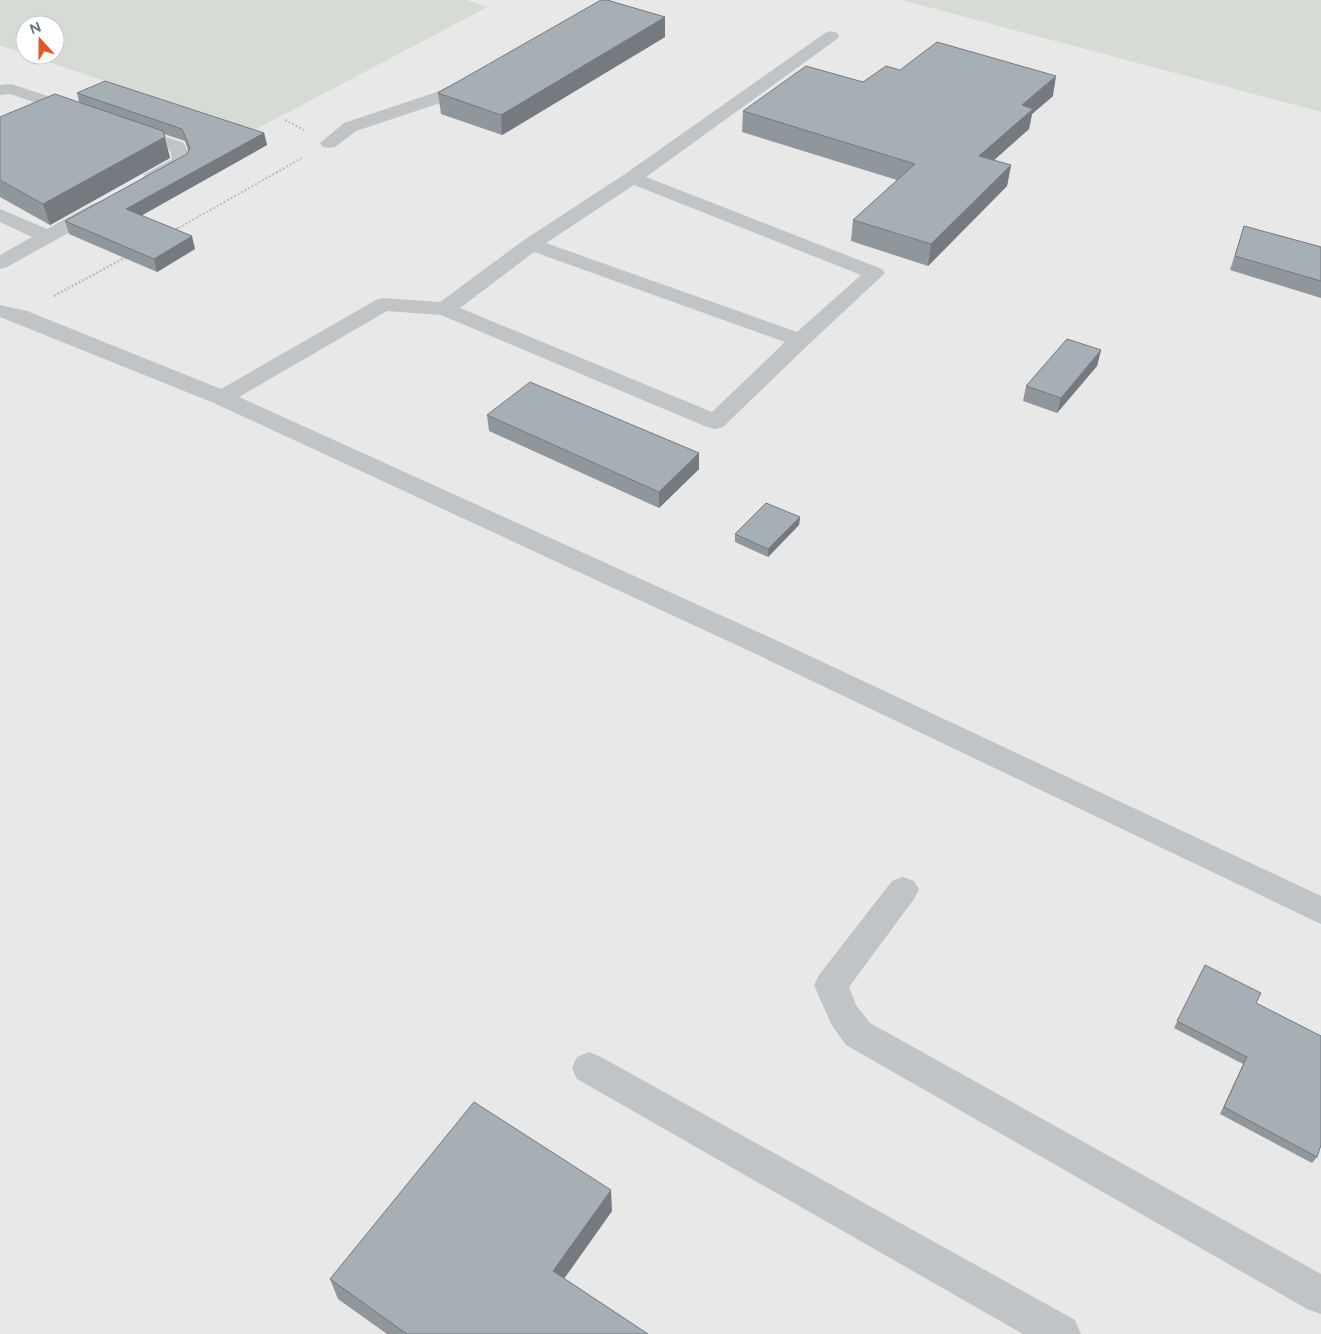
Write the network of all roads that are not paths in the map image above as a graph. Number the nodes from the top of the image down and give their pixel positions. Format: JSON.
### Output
{"nodes":[{"id":1,"x":831,"y":36,"type":"dead end"},
{"id":2,"x":483,"y":73,"type":"edge"},
{"id":3,"x":0,"y":90,"type":"edge"},
{"id":4,"x":94,"y":118,"type":"edge"},
{"id":5,"x":113,"y":124,"type":"edge"},
{"id":6,"x":329,"y":143,"type":"road end"},
{"id":7,"x":632,"y":178,"type":"junction"},
{"id":8,"x":140,"y":185,"type":"edge"},
{"id":9,"x":115,"y":199,"type":"edge"},
{"id":10,"x":0,"y":215,"type":"edge"},
{"id":11,"x":48,"y":237,"type":"junction"},
{"id":12,"x":531,"y":244,"type":"junction"},
{"id":13,"x":0,"y":263,"type":"edge"},
{"id":14,"x":446,"y":309,"type":"junction"},
{"id":15,"x":9,"y":313,"type":"edge"},
{"id":16,"x":800,"y":340,"type":"junction"},
{"id":17,"x":222,"y":398,"type":"junction"},
{"id":18,"x":903,"y":890,"type":"dead end"},
{"id":19,"x":1321,"y":911,"type":"edge"},
{"id":20,"x":589,"y":1068,"type":"dead end"},
{"id":21,"x":1321,"y":1295,"type":"edge"},
{"id":22,"x":1061,"y":1334,"type":"edge"}],
"edges":[{"from":1,"to":7,"type":"lane"},
{"from":2,"to":6,"type":"lane"},
{"from":3,"to":4,"type":"lane"},
{"from":5,"to":8,"type":"lane"},
{"from":7,"to":12,"type":"lane"},
{"from":7,"to":16,"type":"lane"},
{"from":9,"to":11,"type":"lane"},
{"from":10,"to":11,"type":"lane"},
{"from":11,"to":13,"type":"lane"},
{"from":12,"to":14,"type":"lane"},
{"from":12,"to":16,"type":"lane"},
{"from":14,"to":16,"type":"lane"},
{"from":14,"to":17,"type":"lane"},
{"from":15,"to":17,"type":"lane"},
{"from":17,"to":19,"type":"lane"},
{"from":18,"to":21,"type":"lane"},
{"from":20,"to":22,"type":"lane"}]}
